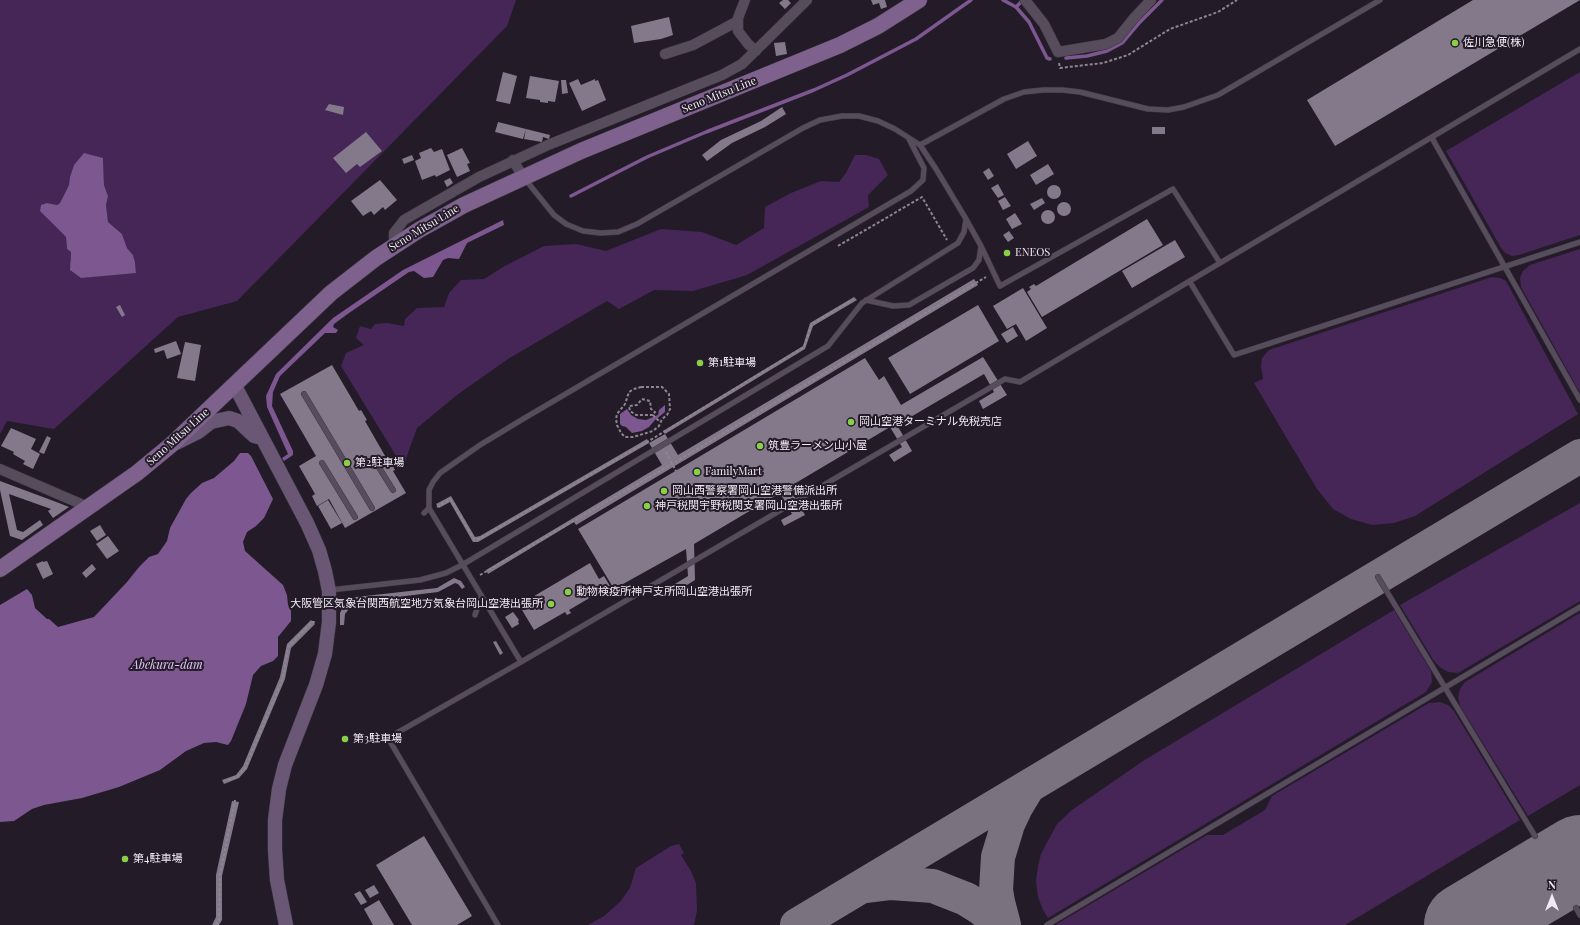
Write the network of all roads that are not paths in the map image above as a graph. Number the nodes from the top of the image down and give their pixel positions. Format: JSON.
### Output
{"nodes":[{"id":1,"x":745,"y":0,"type":"edge"},
{"id":2,"x":807,"y":0,"type":"edge"},
{"id":3,"x":919,"y":0,"type":"edge"},
{"id":4,"x":1025,"y":0,"type":"edge"},
{"id":5,"x":1151,"y":0,"type":"edge"},
{"id":6,"x":1380,"y":0,"type":"edge"},
{"id":7,"x":738,"y":21,"type":"junction"},
{"id":8,"x":1580,"y":49,"type":"edge"},
{"id":9,"x":756,"y":51,"type":"junction"},
{"id":10,"x":665,"y":54,"type":"dead end"},
{"id":11,"x":908,"y":138,"type":"junction"},
{"id":12,"x":1432,"y":138,"type":"junction"},
{"id":13,"x":920,"y":145,"type":"junction"},
{"id":14,"x":513,"y":160,"type":"junction"},
{"id":15,"x":523,"y":177,"type":"junction"},
{"id":16,"x":966,"y":219,"type":"junction"},
{"id":17,"x":1580,"y":242,"type":"edge"},
{"id":18,"x":394,"y":246,"type":"junction"},
{"id":19,"x":981,"y":246,"type":"junction"},
{"id":20,"x":1220,"y":263,"type":"junction"},
{"id":21,"x":1505,"y":267,"type":"junction"},
{"id":22,"x":1190,"y":282,"type":"junction"},
{"id":23,"x":866,"y":300,"type":"junction"},
{"id":24,"x":235,"y":386,"type":"junction"},
{"id":25,"x":304,"y":394,"type":"dead end"},
{"id":26,"x":1580,"y":400,"type":"edge"},
{"id":27,"x":261,"y":437,"type":"junction"},
{"id":28,"x":171,"y":446,"type":"junction"},
{"id":29,"x":322,"y":463,"type":"dead end"},
{"id":30,"x":378,"y":466,"type":"dead end"},
{"id":31,"x":0,"y":469,"type":"edge"},
{"id":32,"x":393,"y":490,"type":"dead end"},
{"id":33,"x":88,"y":508,"type":"junction"},
{"id":34,"x":372,"y":508,"type":"dead end"},
{"id":35,"x":429,"y":508,"type":"junction"},
{"id":36,"x":424,"y":513,"type":"dead end"},
{"id":37,"x":355,"y":517,"type":"dead end"},
{"id":38,"x":462,"y":565,"type":"junction"},
{"id":39,"x":0,"y":568,"type":"edge"},
{"id":40,"x":1378,"y":577,"type":"dead end"},
{"id":41,"x":329,"y":591,"type":"junction"},
{"id":42,"x":481,"y":597,"type":"junction"},
{"id":43,"x":1580,"y":607,"type":"edge"},
{"id":44,"x":475,"y":615,"type":"dead end"},
{"id":45,"x":521,"y":662,"type":"junction"},
{"id":46,"x":1445,"y":686,"type":"junction"},
{"id":47,"x":1535,"y":836,"type":"dead end"},
{"id":48,"x":1576,"y":908,"type":"dead end"},
{"id":49,"x":1580,"y":915,"type":"edge"},
{"id":50,"x":286,"y":925,"type":"edge"},
{"id":51,"x":498,"y":925,"type":"edge"},
{"id":52,"x":1047,"y":925,"type":"edge"}],
"edges":[{"from":1,"to":7,"type":"street"},
{"from":2,"to":9,"type":"street"},
{"from":3,"to":15,"type":"main road","name":"Seno Mitsu Line"},
{"from":4,"to":5,"type":"street"},
{"from":6,"to":13,"type":"lane"},
{"from":7,"to":9,"type":"street"},
{"from":7,"to":10,"type":"street"},
{"from":8,"to":12,"type":"lane"},
{"from":9,"to":14,"type":"street"},
{"from":11,"to":13,"type":"lane"},
{"from":11,"to":15,"type":"lane"},
{"from":11,"to":35,"type":"lane"},
{"from":12,"to":20,"type":"lane"},
{"from":12,"to":21,"type":"lane"},
{"from":13,"to":16,"type":"lane"},
{"from":14,"to":15,"type":"street"},
{"from":14,"to":18,"type":"street"},
{"from":15,"to":18,"type":"main road","name":"Seno Mitsu Line"},
{"from":16,"to":19,"type":"lane"},
{"from":16,"to":23,"type":"lane"},
{"from":17,"to":21,"type":"lane"},
{"from":18,"to":24,"type":"main road","name":"Seno Mitsu Line"},
{"from":19,"to":20,"type":"lane"},
{"from":19,"to":23,"type":"lane"},
{"from":20,"to":22,"type":"lane"},
{"from":21,"to":22,"type":"lane"},
{"from":21,"to":26,"type":"lane"},
{"from":22,"to":45,"type":"lane"},
{"from":23,"to":38,"type":"lane"},
{"from":24,"to":27,"type":"street"},
{"from":24,"to":28,"type":"main road","name":"Seno Mitsu Line"},
{"from":25,"to":34,"type":"lane"},
{"from":27,"to":28,"type":"street"},
{"from":27,"to":41,"type":"street"},
{"from":28,"to":33,"type":"main road","name":"Seno Mitsu Line"},
{"from":29,"to":37,"type":"lane"},
{"from":30,"to":32,"type":"lane"},
{"from":31,"to":33,"type":"street"},
{"from":33,"to":39,"type":"main road","name":"Seno Mitsu Line"},
{"from":35,"to":36,"type":"lane"},
{"from":35,"to":38,"type":"lane"},
{"from":38,"to":41,"type":"lane"},
{"from":38,"to":42,"type":"lane"},
{"from":40,"to":46,"type":"lane"},
{"from":41,"to":50,"type":"street"},
{"from":42,"to":44,"type":"lane"},
{"from":42,"to":45,"type":"lane"},
{"from":43,"to":46,"type":"lane"},
{"from":45,"to":51,"type":"lane"},
{"from":46,"to":47,"type":"lane"},
{"from":46,"to":52,"type":"lane"},
{"from":48,"to":49,"type":"lane"}]}
